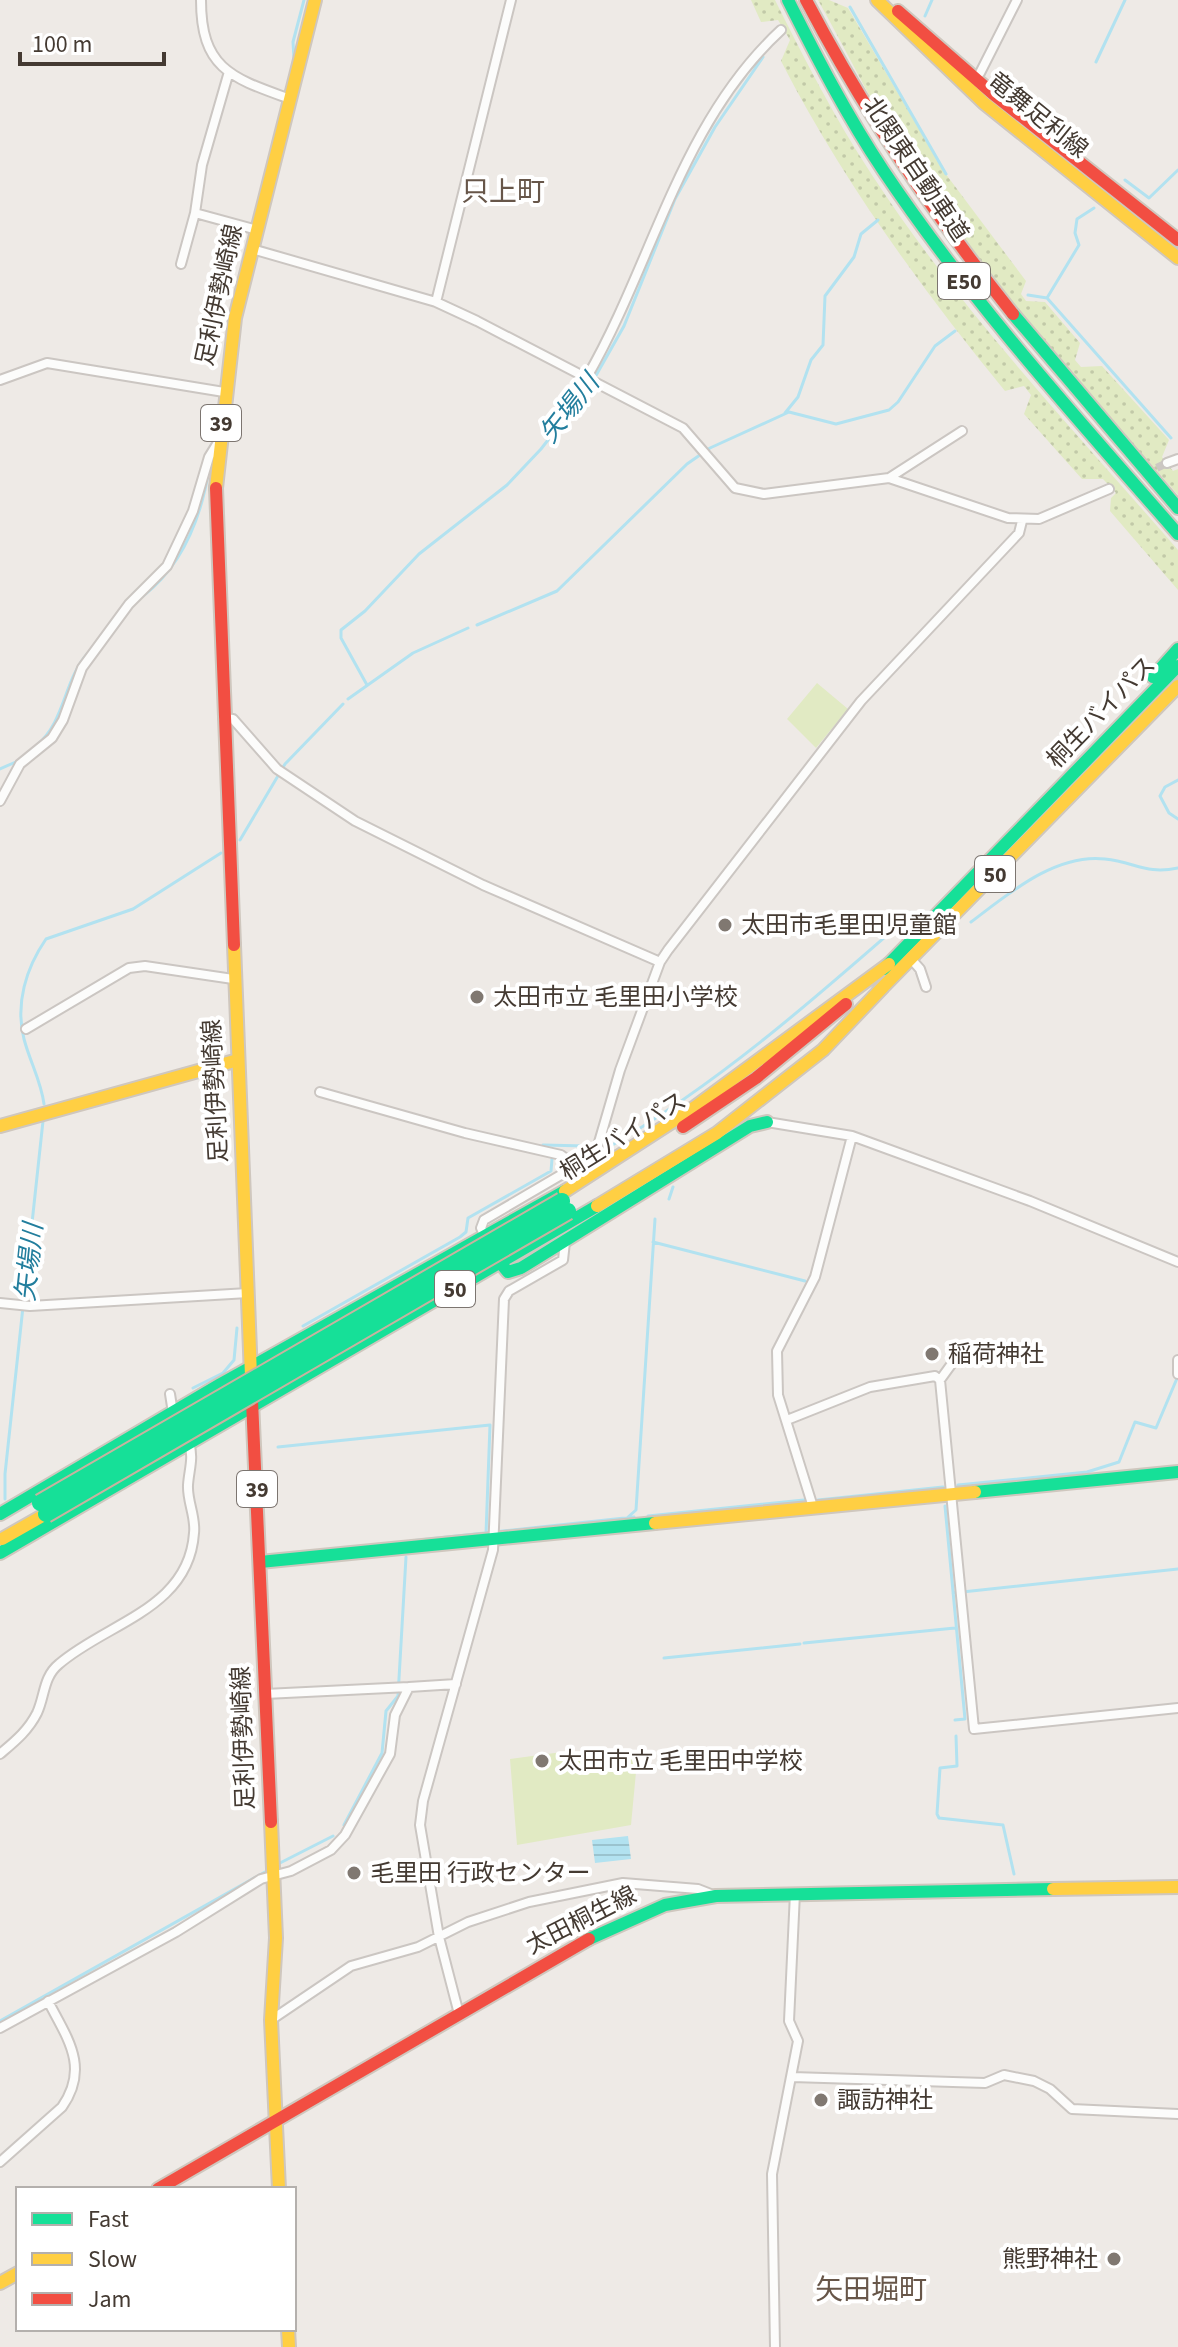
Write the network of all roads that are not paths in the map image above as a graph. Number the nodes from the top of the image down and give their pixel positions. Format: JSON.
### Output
{"nodes":[{"id":1,"x":201,"y":0,"type":"edge"},
{"id":2,"x":315,"y":0,"type":"edge"},
{"id":3,"x":511,"y":0,"type":"edge"},
{"id":4,"x":788,"y":0,"type":"edge"},
{"id":5,"x":806,"y":0,"type":"edge"},
{"id":6,"x":877,"y":0,"type":"edge"},
{"id":7,"x":888,"y":0,"type":"edge"},
{"id":8,"x":1017,"y":0,"type":"edge"},
{"id":9,"x":781,"y":30,"type":"dead end"},
{"id":10,"x":980,"y":73,"type":"dead end"},
{"id":11,"x":228,"y":75,"type":"junction"},
{"id":12,"x":290,"y":99,"type":"junction"},
{"id":13,"x":195,"y":213,"type":"junction"},
{"id":14,"x":257,"y":230,"type":"junction"},
{"id":15,"x":1178,"y":240,"type":"edge"},
{"id":16,"x":252,"y":249,"type":"junction"},
{"id":17,"x":1178,"y":258,"type":"edge"},
{"id":18,"x":181,"y":264,"type":"dead end"},
{"id":19,"x":436,"y":302,"type":"junction"},
{"id":20,"x":587,"y":377,"type":"junction"},
{"id":21,"x":0,"y":380,"type":"edge"},
{"id":22,"x":224,"y":392,"type":"junction"},
{"id":23,"x":962,"y":431,"type":"dead end"},
{"id":24,"x":219,"y":440,"type":"junction"},
{"id":25,"x":1178,"y":459,"type":"edge"},
{"id":26,"x":1167,"y":463,"type":"tunnel mouth"},
{"id":27,"x":889,"y":478,"type":"junction"},
{"id":28,"x":1109,"y":489,"type":"dead end"},
{"id":29,"x":1178,"y":508,"type":"edge"},
{"id":30,"x":1022,"y":521,"type":"junction"},
{"id":31,"x":1178,"y":534,"type":"edge"},
{"id":32,"x":1178,"y":649,"type":"edge"},
{"id":33,"x":1178,"y":666,"type":"edge"},
{"id":34,"x":1178,"y":686,"type":"edge"},
{"id":35,"x":1178,"y":701,"type":"edge"},
{"id":36,"x":223,"y":718,"type":"junction"},
{"id":37,"x":1103,"y":754,"type":"junction"},
{"id":38,"x":0,"y":801,"type":"edge"},
{"id":39,"x":912,"y":960,"type":"junction"},
{"id":40,"x":660,"y":962,"type":"junction"},
{"id":41,"x":889,"y":964,"type":"junction"},
{"id":42,"x":233,"y":979,"type":"junction"},
{"id":43,"x":883,"y":987,"type":"junction"},
{"id":44,"x":926,"y":987,"type":"dead end"},
{"id":45,"x":26,"y":1029,"type":"dead end"},
{"id":46,"x":238,"y":1060,"type":"junction"},
{"id":47,"x":320,"y":1092,"type":"dead end"},
{"id":48,"x":767,"y":1122,"type":"joint"},
{"id":49,"x":0,"y":1126,"type":"edge"},
{"id":50,"x":852,"y":1136,"type":"junction"},
{"id":51,"x":576,"y":1166,"type":"junction"},
{"id":52,"x":565,"y":1206,"type":"junction"},
{"id":53,"x":484,"y":1235,"type":"junction"},
{"id":54,"x":565,"y":1242,"type":"junction"},
{"id":55,"x":1178,"y":1262,"type":"edge"},
{"id":56,"x":500,"y":1264,"type":"junction"},
{"id":57,"x":248,"y":1293,"type":"junction"},
{"id":58,"x":0,"y":1303,"type":"edge"},
{"id":59,"x":961,"y":1351,"type":"dead end"},
{"id":60,"x":1178,"y":1360,"type":"edge"},
{"id":61,"x":251,"y":1367,"type":"junction"},
{"id":62,"x":1178,"y":1373,"type":"edge"},
{"id":63,"x":940,"y":1380,"type":"junction"},
{"id":64,"x":170,"y":1394,"type":"dead end"},
{"id":65,"x":252,"y":1407,"type":"junction"},
{"id":66,"x":171,"y":1411,"type":"junction"},
{"id":67,"x":787,"y":1420,"type":"junction"},
{"id":68,"x":189,"y":1444,"type":"junction"},
{"id":69,"x":1178,"y":1472,"type":"edge"},
{"id":70,"x":950,"y":1494,"type":"junction"},
{"id":71,"x":813,"y":1507,"type":"junction"},
{"id":72,"x":43,"y":1508,"type":"junction"},
{"id":73,"x":0,"y":1514,"type":"edge"},
{"id":74,"x":0,"y":1526,"type":"edge"},
{"id":75,"x":493,"y":1535,"type":"junction"},
{"id":76,"x":0,"y":1541,"type":"edge"},
{"id":77,"x":0,"y":1553,"type":"edge"},
{"id":78,"x":260,"y":1562,"type":"junction"},
{"id":79,"x":456,"y":1684,"type":"junction"},
{"id":80,"x":401,"y":1688,"type":"junction"},
{"id":81,"x":265,"y":1694,"type":"junction"},
{"id":82,"x":1178,"y":1708,"type":"edge"},
{"id":83,"x":0,"y":1754,"type":"edge"},
{"id":84,"x":272,"y":1877,"type":"junction"},
{"id":85,"x":1178,"y":1887,"type":"edge"},
{"id":86,"x":795,"y":1893,"type":"junction"},
{"id":87,"x":716,"y":1896,"type":"junction"},
{"id":88,"x":439,"y":1937,"type":"junction"},
{"id":89,"x":48,"y":2001,"type":"junction"},
{"id":90,"x":459,"y":2014,"type":"junction"},
{"id":91,"x":271,"y":2020,"type":"junction"},
{"id":92,"x":0,"y":2028,"type":"edge"},
{"id":93,"x":792,"y":2077,"type":"junction"},
{"id":94,"x":1178,"y":2114,"type":"edge"},
{"id":95,"x":274,"y":2121,"type":"junction"},
{"id":96,"x":0,"y":2162,"type":"edge"},
{"id":97,"x":161,"y":2187,"type":"edge"},
{"id":98,"x":279,"y":2187,"type":"edge"},
{"id":99,"x":775,"y":2347,"type":"edge"}],
"edges":[{"from":1,"to":11,"type":"street"},
{"from":2,"to":12,"type":"main road","name":"足利伊勢崎線","number":"39"},
{"from":3,"to":19,"type":"street"},
{"from":4,"to":31,"type":"main road","name":"北関東自動車道","number":"E50"},
{"from":5,"to":29,"type":"main road","name":"北関東自動車道","number":"E50"},
{"from":6,"to":17,"type":"main road","name":"竜舞足利線"},
{"from":7,"to":15,"type":"main road","name":"竜舞足利線"},
{"from":8,"to":10,"type":"street"},
{"from":9,"to":20,"type":"street"},
{"from":11,"to":12,"type":"street"},
{"from":11,"to":13,"type":"street"},
{"from":12,"to":14,"type":"main road","name":"足利伊勢崎線","number":"39"},
{"from":13,"to":14,"type":"street"},
{"from":13,"to":18,"type":"street"},
{"from":14,"to":16,"type":"main road","name":"足利伊勢崎線","number":"39"},
{"from":16,"to":19,"type":"street"},
{"from":16,"to":22,"type":"main road","name":"足利伊勢崎線","number":"39"},
{"from":19,"to":20,"type":"street"},
{"from":20,"to":27,"type":"street"},
{"from":21,"to":22,"type":"street"},
{"from":22,"to":24,"type":"main road","name":"足利伊勢崎線","number":"39"},
{"from":23,"to":27,"type":"street"},
{"from":24,"to":36,"type":"main road","name":"足利伊勢崎線","number":"39"},
{"from":24,"to":38,"type":"street"},
{"from":25,"to":26,"type":"street"},
{"from":27,"to":30,"type":"street"},
{"from":28,"to":30,"type":"street"},
{"from":30,"to":40,"type":"street"},
{"from":32,"to":37,"type":"main road","number":"50"},
{"from":33,"to":37,"type":"main road","name":"桐生バイパス","number":"50"},
{"from":34,"to":37,"type":"main road","name":"桐生バイパス","number":"50"},
{"from":35,"to":37,"type":"main road","number":"50"},
{"from":36,"to":40,"type":"street"},
{"from":36,"to":42,"type":"main road","name":"足利伊勢崎線","number":"39"},
{"from":37,"to":39,"type":"main road","name":"桐生バイパス","number":"50"},
{"from":37,"to":41,"type":"main road","name":"桐生バイパス","number":"50"},
{"from":39,"to":43,"type":"main road","name":"桐生バイパス","number":"50"},
{"from":39,"to":44,"type":"street"},
{"from":40,"to":51,"type":"street"},
{"from":41,"to":52,"type":"main road","name":"桐生バイパス","number":"50"},
{"from":41,"to":53,"type":"main road","number":"50"},
{"from":42,"to":45,"type":"street"},
{"from":42,"to":46,"type":"main road","name":"足利伊勢崎線","number":"39"},
{"from":43,"to":52,"type":"main road","name":"桐生バイパス","number":"50"},
{"from":43,"to":56,"type":"main road","number":"50"},
{"from":46,"to":49,"type":"main road"},
{"from":46,"to":57,"type":"main road","name":"足利伊勢崎線","number":"39"},
{"from":47,"to":51,"type":"street"},
{"from":48,"to":50,"type":"street"},
{"from":48,"to":54,"type":"main road"},
{"from":50,"to":55,"type":"street"},
{"from":50,"to":67,"type":"street"},
{"from":51,"to":53,"type":"street"},
{"from":52,"to":72,"type":"main road","name":"桐生バイパス","number":"50","bridge":true},
{"from":53,"to":56,"type":"main road"},
{"from":53,"to":61,"type":"main road","number":"50"},
{"from":54,"to":56,"type":"main road"},
{"from":54,"to":75,"type":"street"},
{"from":56,"to":65,"type":"main road","number":"50"},
{"from":57,"to":58,"type":"street"},
{"from":57,"to":61,"type":"main road","name":"足利伊勢崎線","number":"39"},
{"from":59,"to":63,"type":"street"},
{"from":60,"to":62,"type":"street"},
{"from":61,"to":65,"type":"main road","name":"足利伊勢崎線","number":"39"},
{"from":61,"to":66,"type":"main road","number":"50"},
{"from":63,"to":67,"type":"street"},
{"from":63,"to":70,"type":"street"},
{"from":64,"to":66,"type":"street"},
{"from":65,"to":68,"type":"main road","number":"50"},
{"from":65,"to":78,"type":"main road","name":"足利伊勢崎線","number":"39"},
{"from":66,"to":68,"type":"street"},
{"from":66,"to":73,"type":"main road","number":"50"},
{"from":67,"to":71,"type":"street"},
{"from":68,"to":77,"type":"main road","number":"50"},
{"from":68,"to":83,"type":"street"},
{"from":69,"to":70,"type":"main road"},
{"from":70,"to":71,"type":"main road"},
{"from":70,"to":82,"type":"street"},
{"from":71,"to":75,"type":"main road"},
{"from":72,"to":74,"type":"main road","name":"桐生バイパス","number":"50"},
{"from":72,"to":76,"type":"main road","name":"桐生バイパス","number":"50"},
{"from":75,"to":78,"type":"main road"},
{"from":75,"to":79,"type":"street"},
{"from":78,"to":81,"type":"main road","name":"足利伊勢崎線","number":"39"},
{"from":79,"to":80,"type":"street"},
{"from":79,"to":88,"type":"street"},
{"from":80,"to":81,"type":"street"},
{"from":80,"to":84,"type":"street"},
{"from":81,"to":84,"type":"main road","name":"足利伊勢崎線","number":"39"},
{"from":84,"to":89,"type":"street"},
{"from":84,"to":91,"type":"main road","name":"足利伊勢崎線","number":"39"},
{"from":85,"to":86,"type":"main road","name":"太田桐生線"},
{"from":86,"to":87,"type":"main road","name":"太田桐生線"},
{"from":86,"to":93,"type":"street"},
{"from":87,"to":88,"type":"street"},
{"from":87,"to":90,"type":"main road","name":"太田桐生線"},
{"from":88,"to":90,"type":"street"},
{"from":88,"to":91,"type":"street"},
{"from":89,"to":92,"type":"street"},
{"from":89,"to":96,"type":"street"},
{"from":90,"to":95,"type":"main road","name":"太田桐生線"},
{"from":91,"to":95,"type":"main road","name":"足利伊勢崎線","number":"39"},
{"from":93,"to":94,"type":"street"},
{"from":93,"to":99,"type":"street"},
{"from":95,"to":97,"type":"main road","name":"太田桐生線"},
{"from":95,"to":98,"type":"main road","name":"足利伊勢崎線","number":"39"}]}
